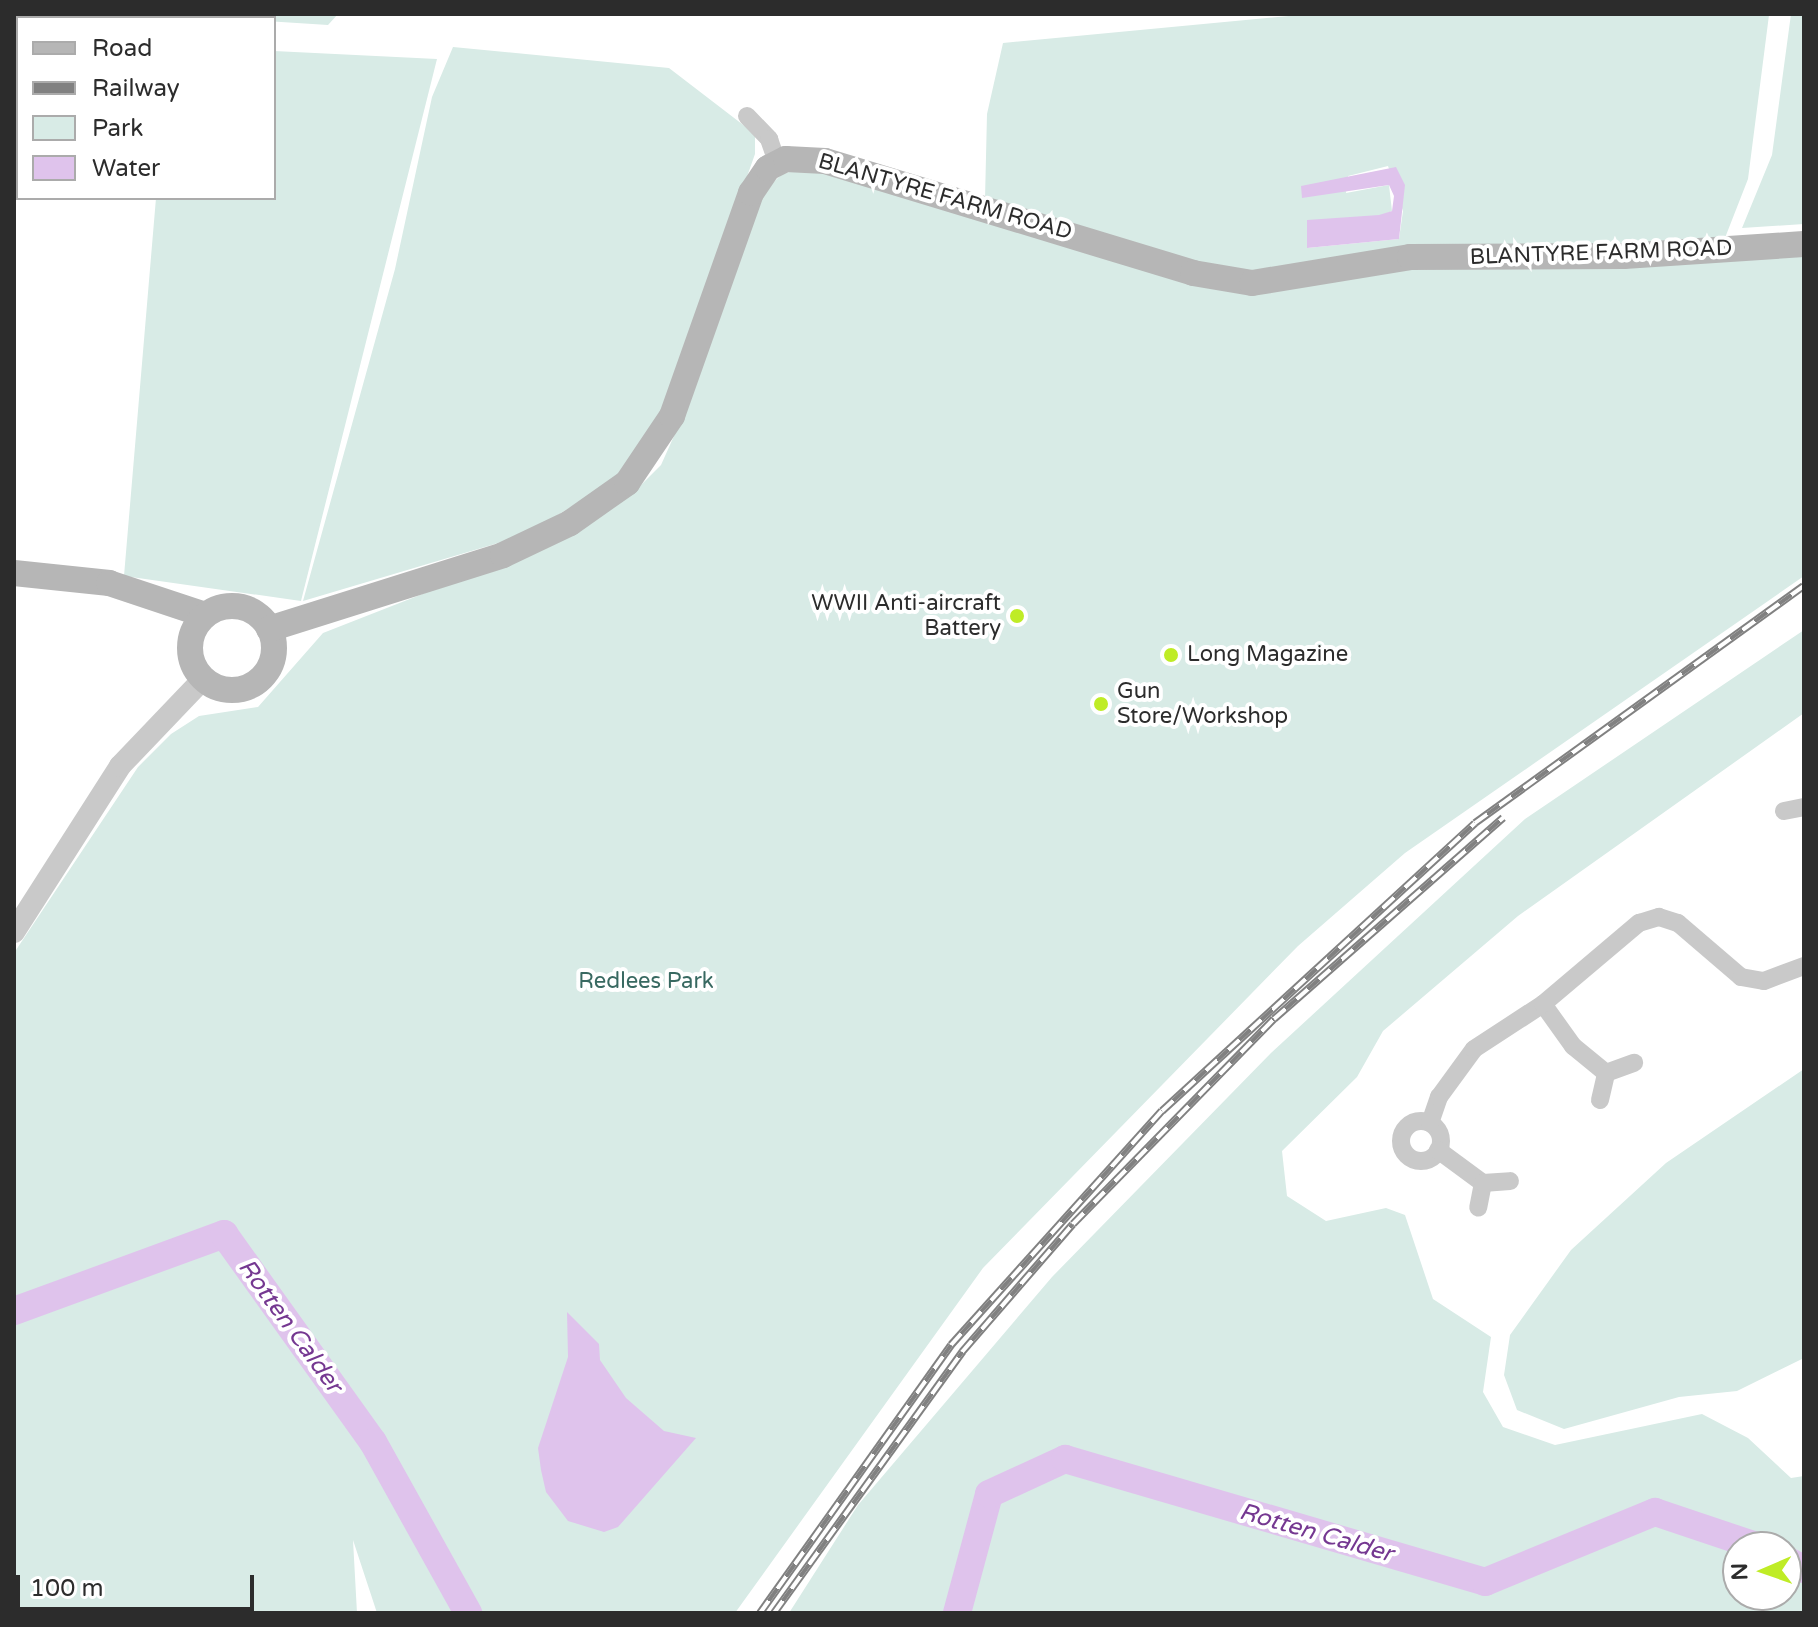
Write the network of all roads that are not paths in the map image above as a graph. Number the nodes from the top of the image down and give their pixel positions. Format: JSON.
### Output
{"nodes":[{"id":1,"x":747,"y":116,"type":"dead end"},
{"id":2,"x":777,"y":162,"type":"junction"},
{"id":3,"x":1804,"y":244,"type":"edge"},
{"id":4,"x":14,"y":573,"type":"edge"},
{"id":5,"x":205,"y":615,"type":"junction"},
{"id":6,"x":269,"y":629,"type":"junction"},
{"id":7,"x":203,"y":679,"type":"junction"},
{"id":8,"x":1804,"y":807,"type":"edge"},
{"id":9,"x":1784,"y":811,"type":"dead end"},
{"id":10,"x":14,"y":932,"type":"edge"},
{"id":11,"x":1804,"y":966,"type":"edge"},
{"id":12,"x":1543,"y":1004,"type":"junction"},
{"id":13,"x":1634,"y":1063,"type":"dead end"},
{"id":14,"x":1606,"y":1073,"type":"junction"},
{"id":15,"x":1600,"y":1100,"type":"dead end"},
{"id":16,"x":1430,"y":1123,"type":"junction"},
{"id":17,"x":1438,"y":1150,"type":"junction"},
{"id":18,"x":1510,"y":1181,"type":"dead end"},
{"id":19,"x":1483,"y":1183,"type":"junction"},
{"id":20,"x":1478,"y":1208,"type":"dead end"}],
"edges":[{"from":1,"to":2,"type":"street"},
{"from":2,"to":3,"type":"main road","name":"BLANTYRE FARM ROAD"},
{"from":2,"to":6,"type":"main road"},
{"from":4,"to":5,"type":"main road"},
{"from":5,"to":6,"type":"main road"},
{"from":5,"to":7,"type":"main road"},
{"from":6,"to":7,"type":"main road"},
{"from":7,"to":10,"type":"street"},
{"from":8,"to":9,"type":"street"},
{"from":11,"to":12,"type":"street"},
{"from":12,"to":14,"type":"street"},
{"from":12,"to":16,"type":"street"},
{"from":13,"to":14,"type":"street"},
{"from":14,"to":15,"type":"street"},
{"from":16,"to":17,"type":"street"},
{"from":16,"to":17,"type":"street"},
{"from":17,"to":19,"type":"street"},
{"from":18,"to":19,"type":"street"},
{"from":19,"to":20,"type":"street"}]}
